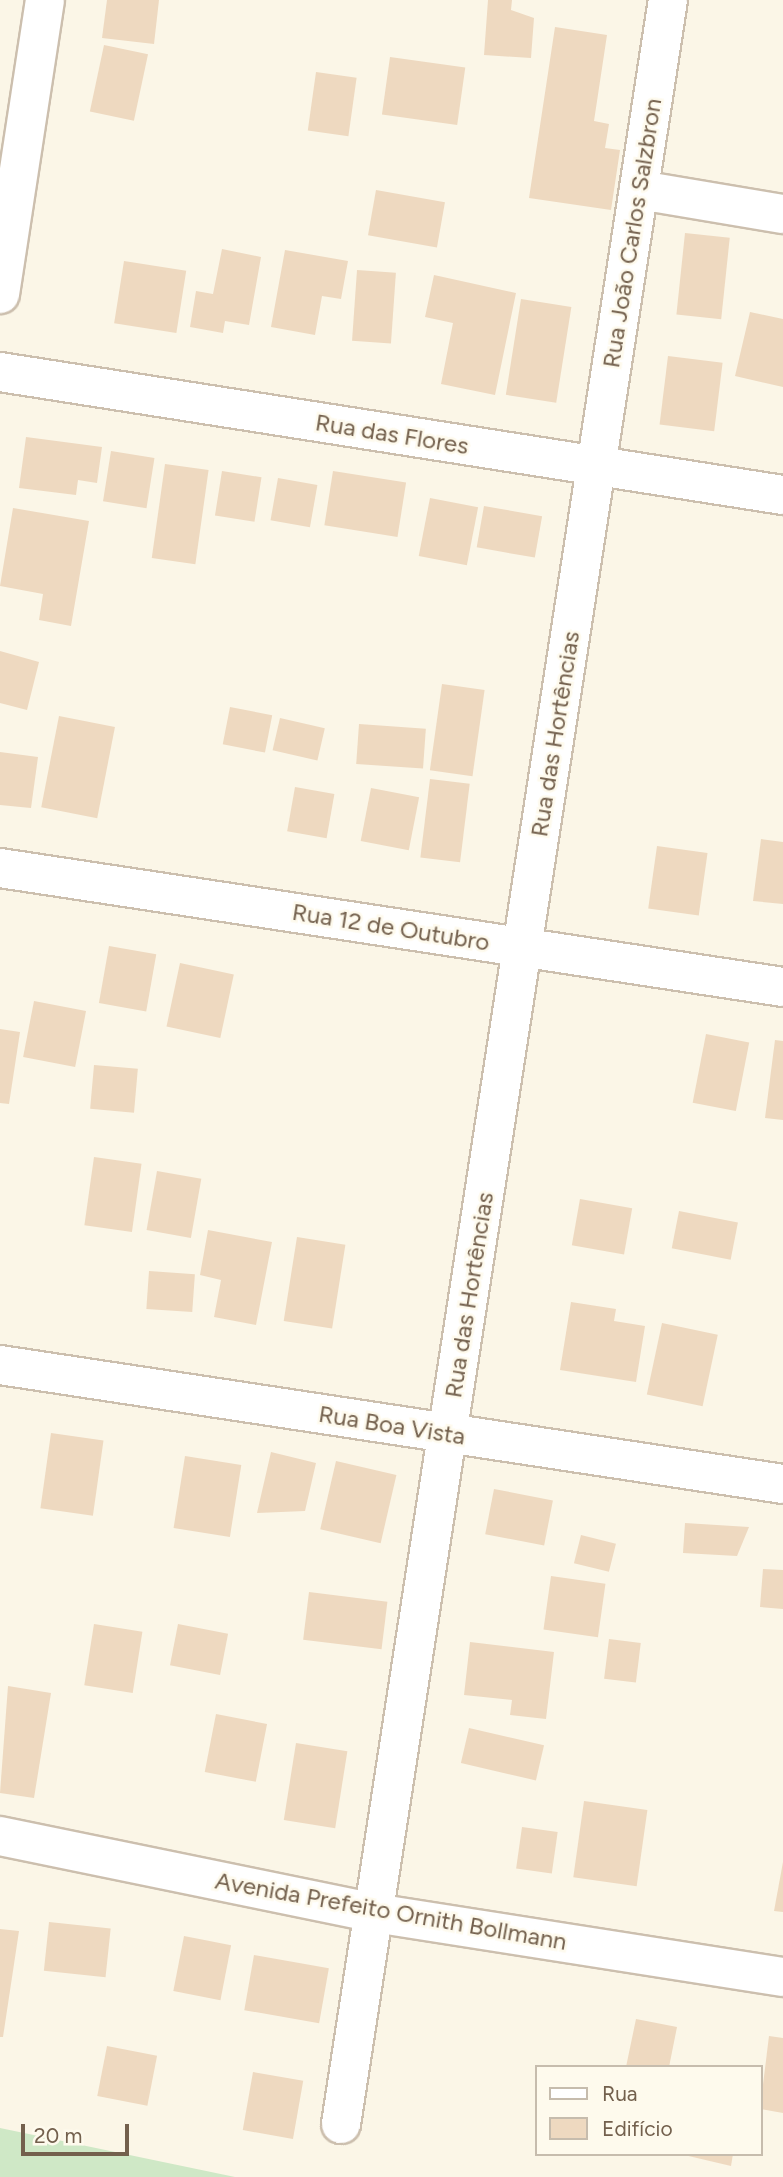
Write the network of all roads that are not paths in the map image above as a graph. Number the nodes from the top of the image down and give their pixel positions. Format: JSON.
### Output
{"nodes":[{"id":1,"x":44,"y":0,"type":"edge"},
{"id":2,"x":668,"y":0,"type":"edge"},
{"id":3,"x":639,"y":190,"type":"junction"},
{"id":4,"x":783,"y":214,"type":"edge"},
{"id":5,"x":0,"y":294,"type":"edge"},
{"id":6,"x":0,"y":372,"type":"edge"},
{"id":7,"x":596,"y":466,"type":"junction"},
{"id":8,"x":783,"y":495,"type":"edge"},
{"id":9,"x":0,"y":868,"type":"edge"},
{"id":10,"x":522,"y":947,"type":"junction"},
{"id":11,"x":783,"y":986,"type":"edge"},
{"id":12,"x":0,"y":1365,"type":"edge"},
{"id":13,"x":447,"y":1433,"type":"junction"},
{"id":14,"x":783,"y":1484,"type":"edge"},
{"id":15,"x":0,"y":1836,"type":"edge"},
{"id":16,"x":374,"y":1913,"type":"junction"},
{"id":17,"x":783,"y":1977,"type":"edge"},
{"id":18,"x":341,"y":2124,"type":"dead end"}],
"edges":[{"from":1,"to":5,"type":"street"},
{"from":2,"to":3,"type":"street","name":"Rua João Carlos Salzbron"},
{"from":3,"to":4,"type":"street"},
{"from":3,"to":7,"type":"street","name":"Rua João Carlos Salzbron"},
{"from":6,"to":7,"type":"street","name":"Rua das Flores"},
{"from":7,"to":8,"type":"street","name":"Rua das Flores"},
{"from":7,"to":10,"type":"street","name":"Rua das Hortências"},
{"from":9,"to":10,"type":"street","name":"Rua 12 de Outubro"},
{"from":10,"to":11,"type":"street","name":"Rua 12 de Outubro"},
{"from":10,"to":13,"type":"street","name":"Rua das Hortências"},
{"from":12,"to":13,"type":"street","name":"Rua Boa Vista"},
{"from":13,"to":14,"type":"street","name":"Rua Boa Vista"},
{"from":13,"to":16,"type":"street","name":"Rua das Hortências"},
{"from":15,"to":16,"type":"street","name":"Avenida Prefeito Ornith Bollmann"},
{"from":16,"to":17,"type":"street","name":"Avenida Prefeito Ornith Bollmann"},
{"from":16,"to":18,"type":"street","name":"Rua das Hortências"}]}
